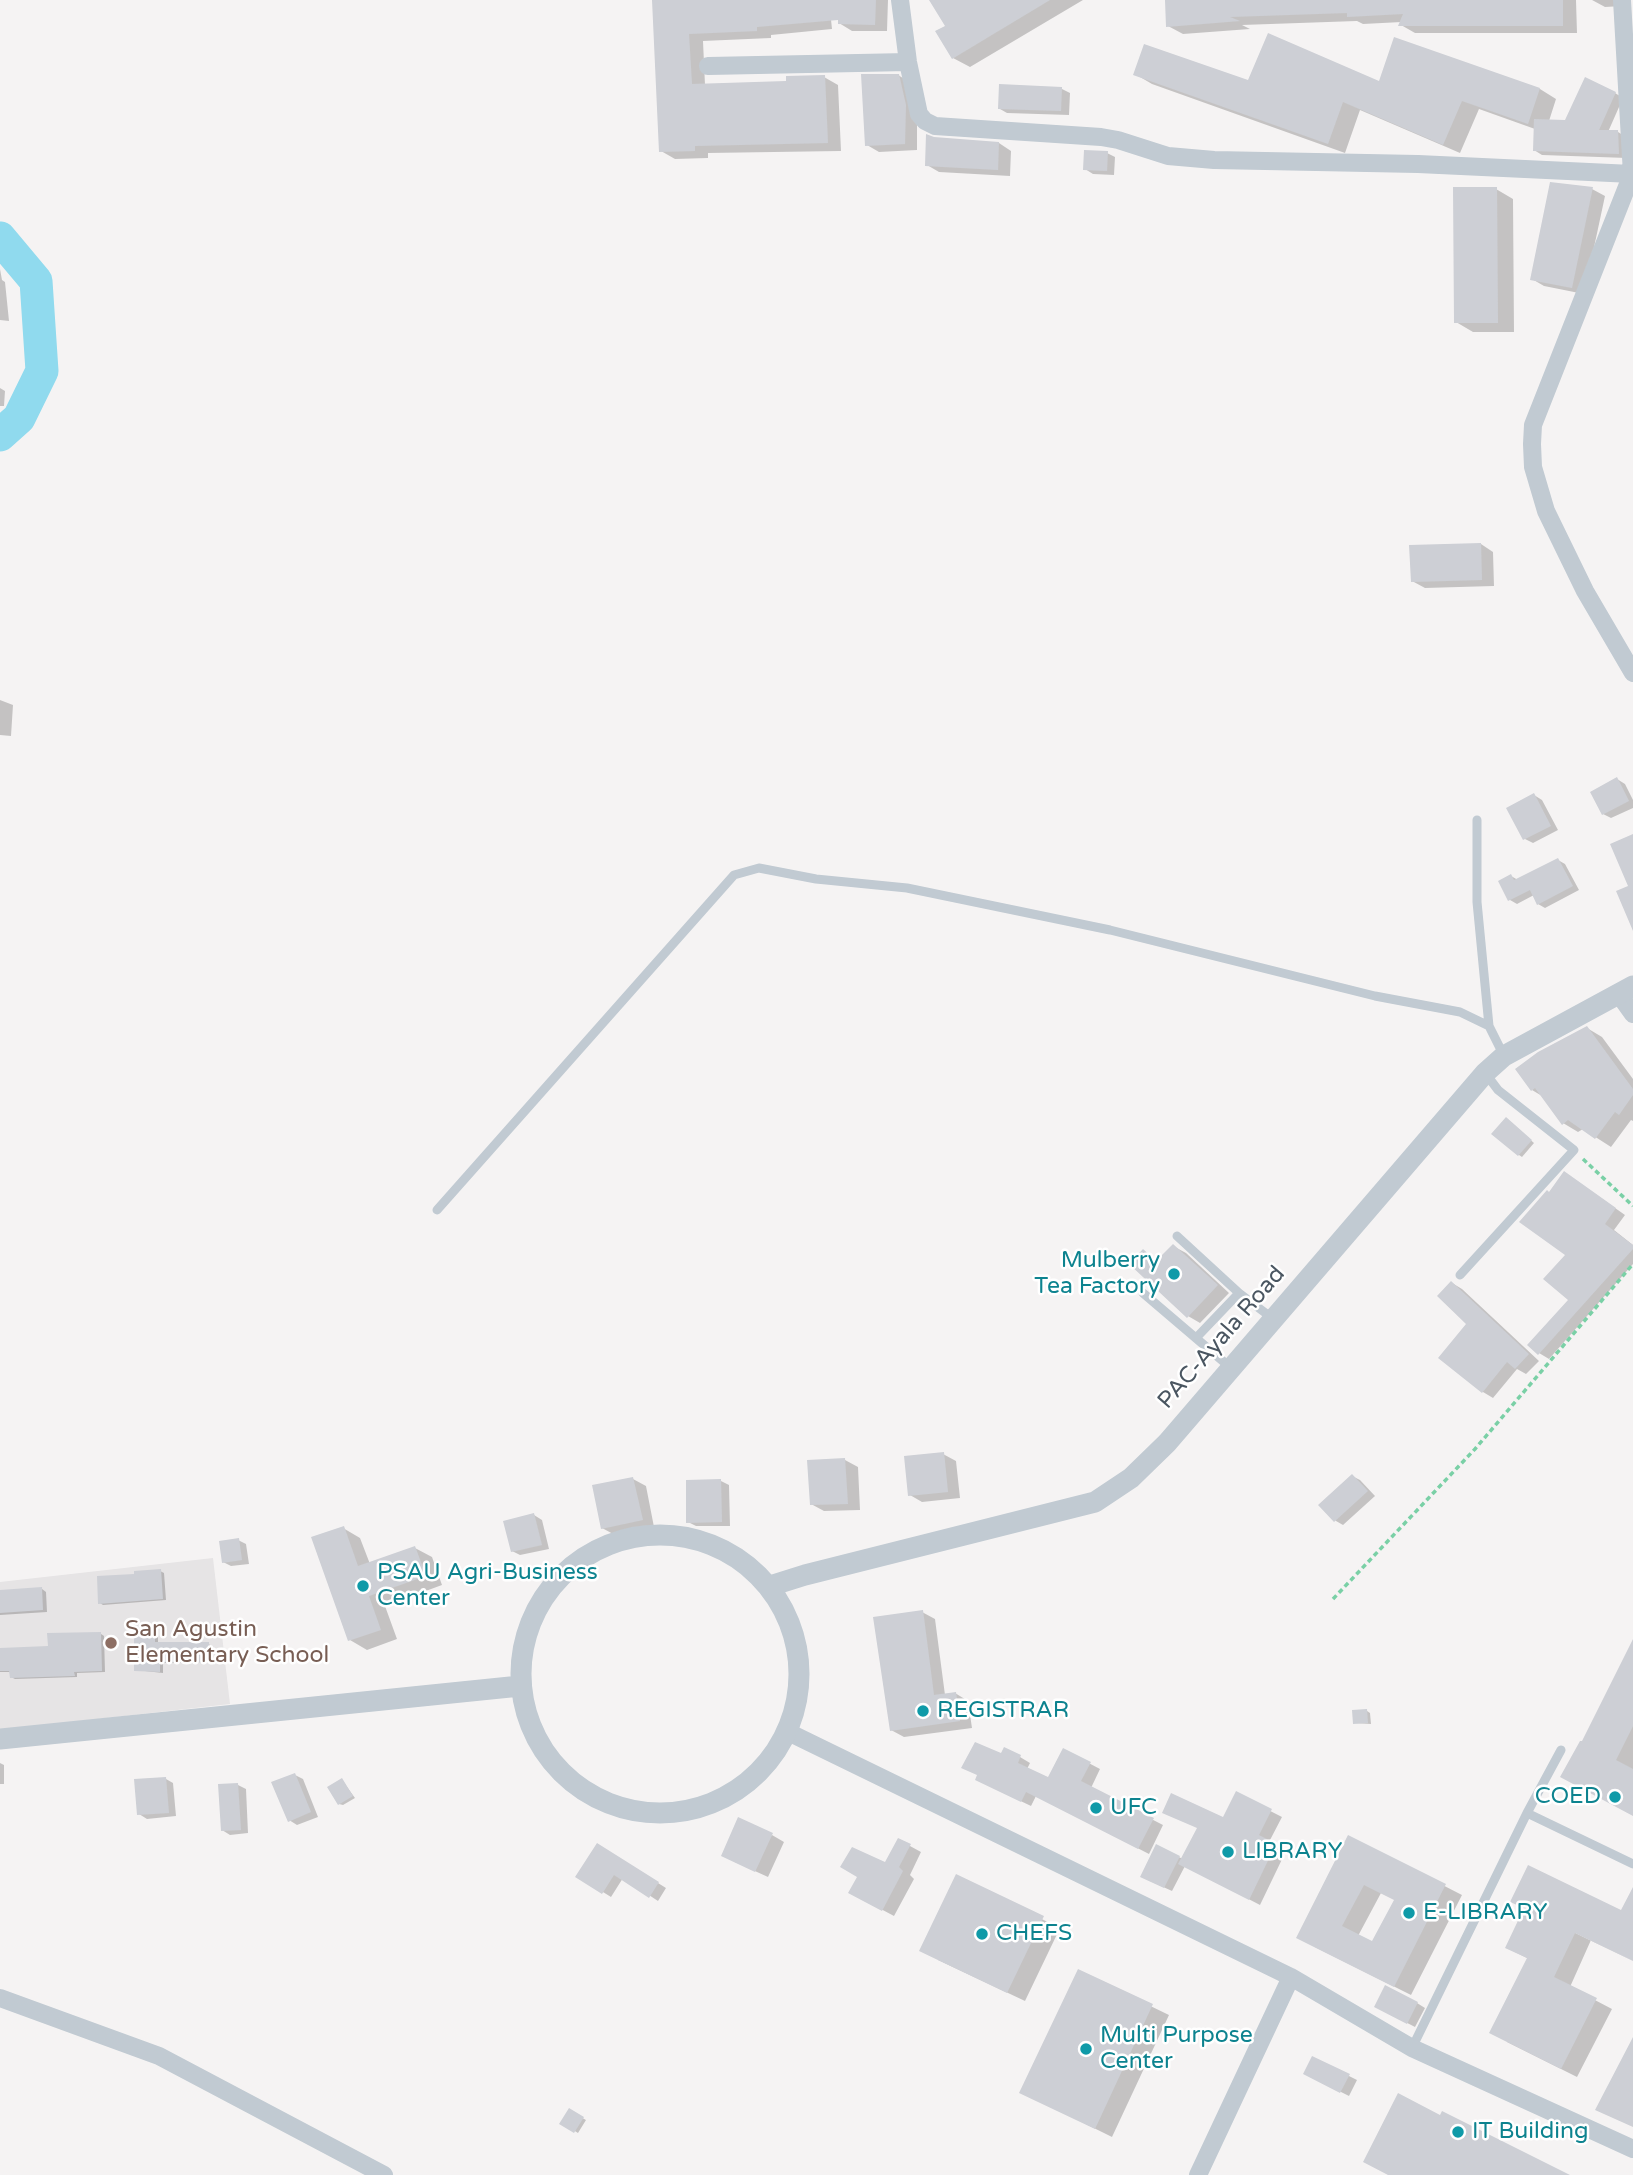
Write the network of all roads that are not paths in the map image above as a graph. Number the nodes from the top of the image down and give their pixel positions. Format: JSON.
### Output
{"nodes":[{"id":1,"x":900,"y":0,"type":"edge"},
{"id":2,"x":1622,"y":0,"type":"edge"},
{"id":3,"x":908,"y":62,"type":"junction"},
{"id":4,"x":708,"y":66,"type":"dead end"},
{"id":5,"x":1632,"y":174,"type":"edge"},
{"id":6,"x":1633,"y":673,"type":"edge"},
{"id":7,"x":1477,"y":820,"type":"dead end"},
{"id":8,"x":1625,"y":990,"type":"edge"},
{"id":9,"x":1633,"y":1014,"type":"edge"},
{"id":10,"x":1489,"y":1026,"type":"junction"},
{"id":11,"x":1504,"y":1056,"type":"junction"},
{"id":12,"x":1485,"y":1073,"type":"junction"},
{"id":13,"x":437,"y":1210,"type":"dead end"},
{"id":14,"x":1177,"y":1236,"type":"dead end"},
{"id":15,"x":1460,"y":1275,"type":"dead end"},
{"id":16,"x":1143,"y":1293,"type":"dead end"},
{"id":17,"x":1239,"y":1293,"type":"junction"},
{"id":18,"x":1274,"y":1319,"type":"junction"},
{"id":19,"x":1196,"y":1338,"type":"junction"},
{"id":20,"x":1231,"y":1368,"type":"junction"},
{"id":21,"x":770,"y":1586,"type":"junction"},
{"id":22,"x":520,"y":1686,"type":"junction"},
{"id":23,"x":788,"y":1732,"type":"junction"},
{"id":24,"x":0,"y":1739,"type":"edge"},
{"id":25,"x":1561,"y":1750,"type":"dead end"},
{"id":26,"x":1527,"y":1814,"type":"junction"},
{"id":27,"x":1633,"y":1864,"type":"edge"},
{"id":28,"x":1291,"y":1977,"type":"junction"},
{"id":29,"x":0,"y":1998,"type":"edge"},
{"id":30,"x":1412,"y":2048,"type":"junction"},
{"id":31,"x":1633,"y":2149,"type":"edge"},
{"id":32,"x":384,"y":2175,"type":"edge"},
{"id":33,"x":1198,"y":2175,"type":"edge"}],
"edges":[{"from":1,"to":3,"type":"street"},
{"from":2,"to":5,"type":"street"},
{"from":3,"to":4,"type":"street"},
{"from":3,"to":5,"type":"street"},
{"from":5,"to":6,"type":"street"},
{"from":7,"to":10,"type":"lane"},
{"from":8,"to":9,"type":"street"},
{"from":8,"to":11,"type":"street","name":"PAC-Ayala Road"},
{"from":10,"to":11,"type":"lane"},
{"from":10,"to":13,"type":"lane"},
{"from":11,"to":12,"type":"street","name":"PAC-Ayala Road"},
{"from":12,"to":15,"type":"lane"},
{"from":12,"to":18,"type":"street","name":"PAC-Ayala Road"},
{"from":14,"to":17,"type":"lane"},
{"from":16,"to":19,"type":"lane"},
{"from":17,"to":18,"type":"lane"},
{"from":17,"to":19,"type":"lane"},
{"from":18,"to":20,"type":"street","name":"PAC-Ayala Road"},
{"from":19,"to":20,"type":"lane"},
{"from":20,"to":21,"type":"street","name":"PAC-Ayala Road"},
{"from":21,"to":22,"type":"street"},
{"from":21,"to":23,"type":"street"},
{"from":22,"to":23,"type":"street"},
{"from":22,"to":24,"type":"street"},
{"from":23,"to":28,"type":"street"},
{"from":25,"to":26,"type":"lane"},
{"from":26,"to":27,"type":"lane"},
{"from":26,"to":30,"type":"lane"},
{"from":28,"to":30,"type":"street"},
{"from":28,"to":33,"type":"street"},
{"from":29,"to":32,"type":"street"},
{"from":30,"to":31,"type":"street"}]}
